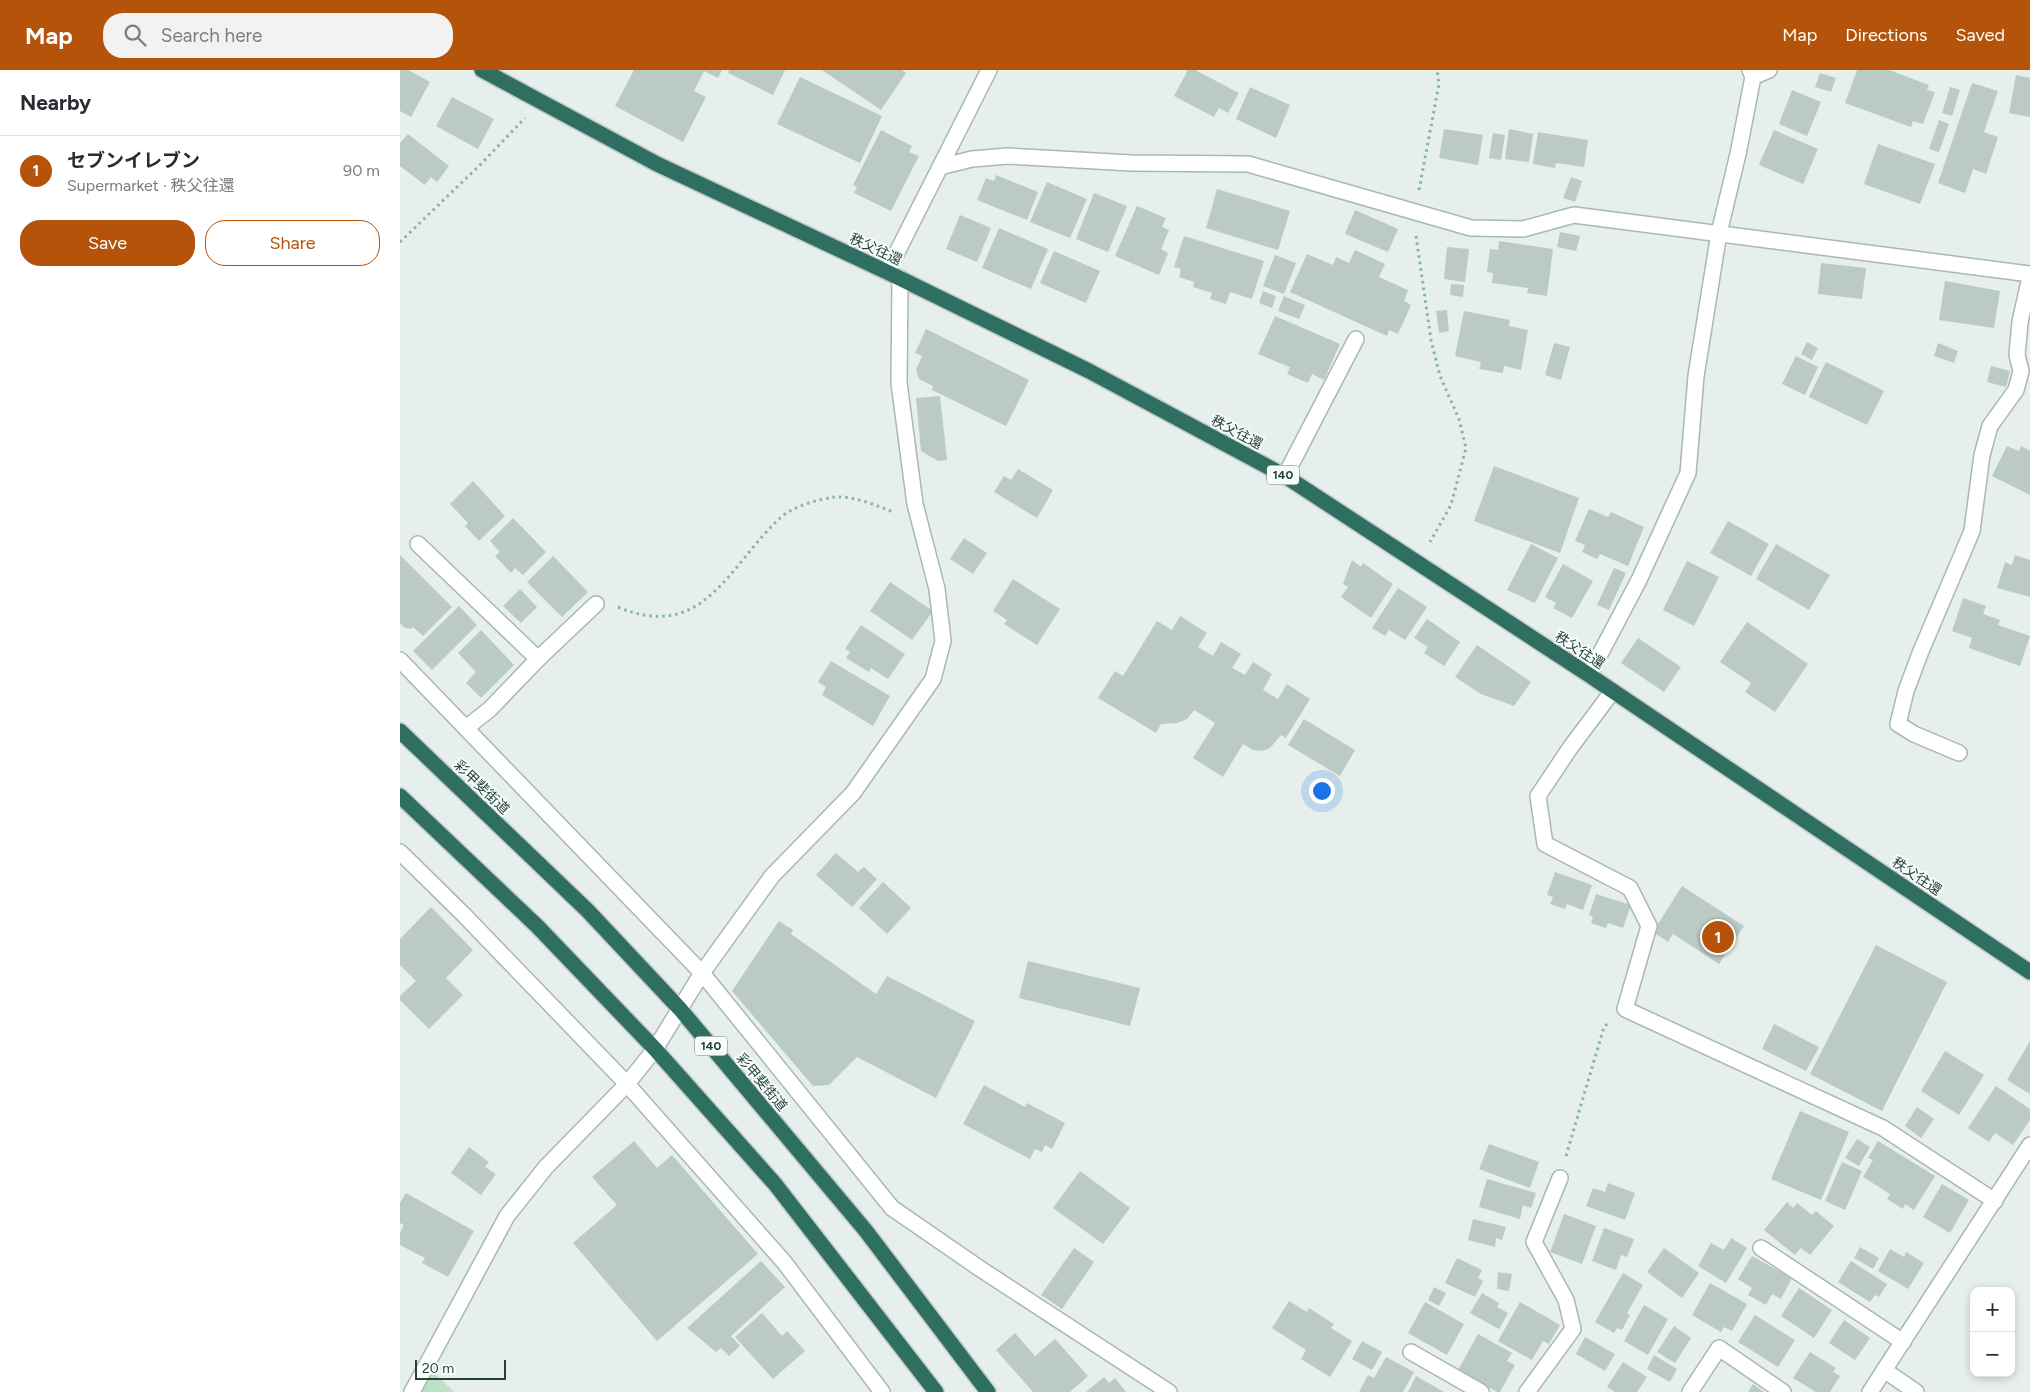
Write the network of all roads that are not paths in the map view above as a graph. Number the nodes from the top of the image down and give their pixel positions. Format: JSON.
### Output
{"nodes":[{"id":1,"x":482,"y":70,"type":"edge"},
{"id":2,"x":988,"y":70,"type":"edge"},
{"id":3,"x":1769,"y":70,"type":"edge"},
{"id":4,"x":1752,"y":74,"type":"edge"},
{"id":5,"x":940,"y":167,"type":"junction"},
{"id":6,"x":1719,"y":233,"type":"junction"},
{"id":7,"x":894,"y":275,"type":"junction"},
{"id":8,"x":2030,"y":275,"type":"edge"},
{"id":9,"x":1356,"y":339,"type":"dead end"},
{"id":10,"x":1285,"y":476,"type":"junction"},
{"id":11,"x":418,"y":544,"type":"dead end"},
{"id":12,"x":596,"y":604,"type":"road end"},
{"id":13,"x":538,"y":659,"type":"junction"},
{"id":14,"x":400,"y":660,"type":"edge"},
{"id":15,"x":1589,"y":676,"type":"junction"},
{"id":16,"x":1612,"y":692,"type":"junction"},
{"id":17,"x":466,"y":728,"type":"junction"},
{"id":18,"x":400,"y":731,"type":"edge"},
{"id":19,"x":1959,"y":753,"type":"dead end"},
{"id":20,"x":400,"y":796,"type":"edge"},
{"id":21,"x":400,"y":852,"type":"edge"},
{"id":22,"x":2030,"y":972,"type":"edge"},
{"id":23,"x":702,"y":973,"type":"junction"},
{"id":24,"x":680,"y":1009,"type":"junction"},
{"id":25,"x":655,"y":1049,"type":"junction"},
{"id":26,"x":627,"y":1084,"type":"junction"},
{"id":27,"x":2030,"y":1145,"type":"edge"},
{"id":28,"x":1560,"y":1178,"type":"road end"},
{"id":29,"x":1996,"y":1201,"type":"junction"},
{"id":30,"x":1761,"y":1248,"type":"dead end"},
{"id":31,"x":1903,"y":1342,"type":"junction"},
{"id":32,"x":1411,"y":1352,"type":"dead end"},
{"id":33,"x":1884,"y":1370,"type":"junction"},
{"id":34,"x":412,"y":1392,"type":"edge"},
{"id":35,"x":882,"y":1392,"type":"edge"},
{"id":36,"x":936,"y":1392,"type":"edge"},
{"id":37,"x":988,"y":1392,"type":"edge"},
{"id":38,"x":1169,"y":1392,"type":"edge"},
{"id":39,"x":1480,"y":1392,"type":"edge"},
{"id":40,"x":1528,"y":1392,"type":"edge"},
{"id":41,"x":1690,"y":1392,"type":"edge"},
{"id":42,"x":1783,"y":1392,"type":"edge"},
{"id":43,"x":1870,"y":1392,"type":"edge"},
{"id":44,"x":1916,"y":1392,"type":"edge"}],
"edges":[{"from":1,"to":7,"type":"highway","name":"秩父往還","number":"140"},
{"from":2,"to":5,"type":"street"},
{"from":3,"to":4,"type":"street"},
{"from":4,"to":6,"type":"street"},
{"from":5,"to":6,"type":"street"},
{"from":5,"to":7,"type":"street"},
{"from":6,"to":8,"type":"street"},
{"from":6,"to":15,"type":"street"},
{"from":7,"to":10,"type":"highway","name":"秩父往還","number":"140"},
{"from":7,"to":23,"type":"street"},
{"from":8,"to":19,"type":"street"},
{"from":9,"to":10,"type":"street"},
{"from":10,"to":15,"type":"highway","name":"秩父往還","number":"140"},
{"from":11,"to":13,"type":"street"},
{"from":12,"to":13,"type":"street"},
{"from":13,"to":17,"type":"street"},
{"from":14,"to":17,"type":"street"},
{"from":15,"to":16,"type":"highway","name":"秩父往還","number":"140"},
{"from":16,"to":22,"type":"highway","name":"秩父往還","number":"140"},
{"from":16,"to":29,"type":"street"},
{"from":17,"to":23,"type":"street"},
{"from":18,"to":24,"type":"highway","name":"彩甲斐街道","number":"140"},
{"from":20,"to":25,"type":"highway"},
{"from":21,"to":26,"type":"street"},
{"from":23,"to":24,"type":"street"},
{"from":23,"to":38,"type":"street"},
{"from":24,"to":25,"type":"street"},
{"from":24,"to":37,"type":"highway","name":"彩甲斐街道","number":"140"},
{"from":25,"to":26,"type":"street"},
{"from":25,"to":36,"type":"highway"},
{"from":26,"to":34,"type":"street"},
{"from":26,"to":35,"type":"street"},
{"from":27,"to":29,"type":"street"},
{"from":28,"to":40,"type":"street"},
{"from":29,"to":31,"type":"street"},
{"from":30,"to":31,"type":"street"},
{"from":31,"to":33,"type":"street"},
{"from":32,"to":39,"type":"street"},
{"from":33,"to":43,"type":"street"},
{"from":33,"to":44,"type":"street"},
{"from":41,"to":42,"type":"street"}]}
